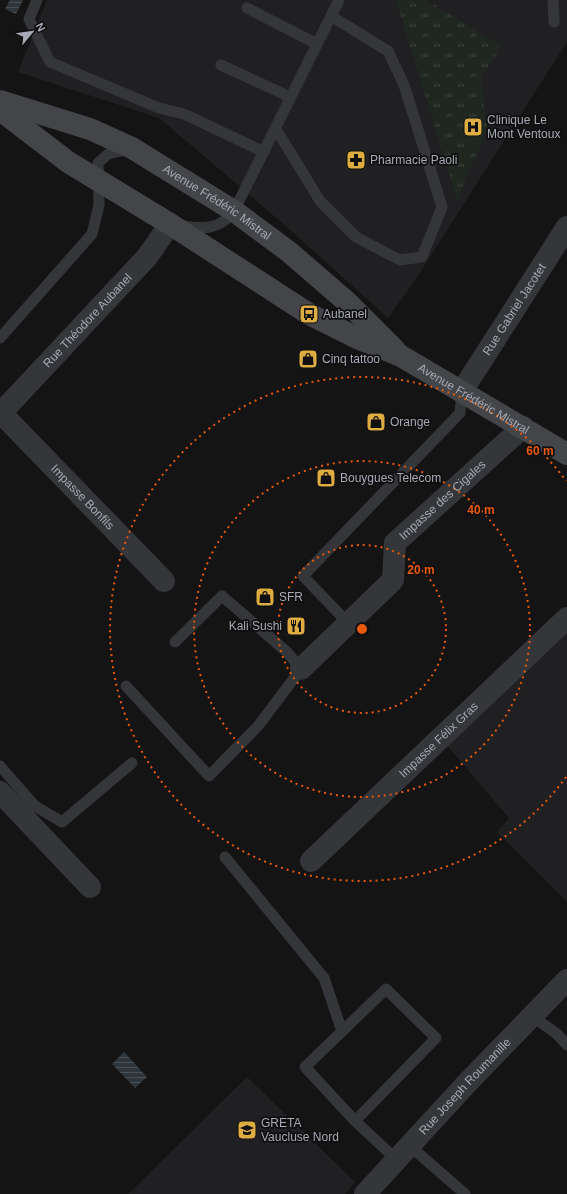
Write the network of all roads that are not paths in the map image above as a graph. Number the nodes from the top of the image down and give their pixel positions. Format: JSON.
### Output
{"nodes":[{"id":1,"x":38,"y":0,"type":"edge"},
{"id":2,"x":339,"y":0,"type":"edge"},
{"id":3,"x":553,"y":0,"type":"edge"},
{"id":4,"x":247,"y":8,"type":"dead end"},
{"id":5,"x":331,"y":16,"type":"junction"},
{"id":6,"x":554,"y":22,"type":"dead end"},
{"id":7,"x":317,"y":44,"type":"junction"},
{"id":8,"x":221,"y":65,"type":"dead end"},
{"id":9,"x":290,"y":97,"type":"junction"},
{"id":10,"x":0,"y":101,"type":"edge"},
{"id":11,"x":0,"y":110,"type":"edge"},
{"id":12,"x":276,"y":129,"type":"junction"},
{"id":13,"x":132,"y":148,"type":"junction"},
{"id":14,"x":264,"y":152,"type":"junction"},
{"id":15,"x":98,"y":179,"type":"junction"},
{"id":16,"x":234,"y":211,"type":"junction"},
{"id":17,"x":170,"y":224,"type":"junction"},
{"id":18,"x":567,"y":227,"type":"edge"},
{"id":19,"x":0,"y":338,"type":"edge"},
{"id":20,"x":402,"y":356,"type":"junction"},
{"id":21,"x":462,"y":391,"type":"junction"},
{"id":22,"x":1,"y":414,"type":"edge"},
{"id":23,"x":523,"y":427,"type":"junction"},
{"id":24,"x":567,"y":454,"type":"edge"},
{"id":25,"x":164,"y":581,"type":"dead end"},
{"id":26,"x":567,"y":618,"type":"edge"},
{"id":27,"x":348,"y":623,"type":"junction"},
{"id":28,"x":175,"y":642,"type":"dead end"},
{"id":29,"x":301,"y":669,"type":"junction"},
{"id":30,"x":126,"y":686,"type":"dead end"},
{"id":31,"x":132,"y":763,"type":"dead end"},
{"id":32,"x":0,"y":766,"type":"edge"},
{"id":33,"x":0,"y":792,"type":"edge"},
{"id":34,"x":225,"y":857,"type":"dead end"},
{"id":35,"x":311,"y":861,"type":"dead end"},
{"id":36,"x":90,"y":887,"type":"dead end"},
{"id":37,"x":567,"y":980,"type":"edge"},
{"id":38,"x":532,"y":1016,"type":"junction"},
{"id":39,"x":342,"y":1031,"type":"junction"},
{"id":40,"x":567,"y":1045,"type":"edge"},
{"id":41,"x":355,"y":1121,"type":"junction"},
{"id":42,"x":403,"y":1153,"type":"junction"},
{"id":43,"x":365,"y":1194,"type":"edge"},
{"id":44,"x":465,"y":1194,"type":"edge"}],
"edges":[{"from":1,"to":14,"type":"lane"},
{"from":2,"to":5,"type":"lane"},
{"from":3,"to":6,"type":"lane"},
{"from":4,"to":7,"type":"lane"},
{"from":5,"to":7,"type":"lane"},
{"from":5,"to":12,"type":"lane"},
{"from":7,"to":9,"type":"lane"},
{"from":8,"to":9,"type":"lane"},
{"from":9,"to":12,"type":"lane"},
{"from":10,"to":13,"type":"main road","name":"Avenue Frédéric Mistral"},
{"from":11,"to":15,"type":"main road","name":"Avenue Frédéric Mistral"},
{"from":12,"to":14,"type":"lane"},
{"from":13,"to":15,"type":"lane"},
{"from":13,"to":16,"type":"main road","name":"Avenue Frédéric Mistral"},
{"from":14,"to":16,"type":"lane"},
{"from":15,"to":17,"type":"main road","name":"Avenue Frédéric Mistral"},
{"from":15,"to":19,"type":"lane"},
{"from":16,"to":17,"type":"lane"},
{"from":16,"to":20,"type":"main road","name":"Avenue Frédéric Mistral"},
{"from":17,"to":20,"type":"main road","name":"Avenue Frédéric Mistral"},
{"from":17,"to":22,"type":"street","name":"Rue Théodore Aubanel"},
{"from":18,"to":21,"type":"street","name":"Rue Gabriel Jacotet"},
{"from":20,"to":21,"type":"main road","name":"Avenue Frédéric Mistral"},
{"from":21,"to":23,"type":"main road","name":"Avenue Frédéric Mistral"},
{"from":21,"to":27,"type":"lane"},
{"from":22,"to":25,"type":"street","name":"Impasse Bonfils"},
{"from":23,"to":24,"type":"main road","name":"Avenue Frédéric Mistral"},
{"from":23,"to":27,"type":"street","name":"Impasse des Cigales"},
{"from":26,"to":35,"type":"street","name":"Impasse Félix Gras"},
{"from":27,"to":29,"type":"street","name":"Impasse des Cigales"},
{"from":28,"to":29,"type":"lane"},
{"from":29,"to":30,"type":"lane"},
{"from":31,"to":32,"type":"lane"},
{"from":33,"to":36,"type":"street"},
{"from":34,"to":39,"type":"lane"},
{"from":37,"to":38,"type":"street","name":"Rue Joseph Roumanille"},
{"from":38,"to":40,"type":"lane"},
{"from":38,"to":42,"type":"street","name":"Rue Joseph Roumanille"},
{"from":39,"to":41,"type":"lane"},
{"from":39,"to":41,"type":"lane"},
{"from":41,"to":42,"type":"lane"},
{"from":42,"to":43,"type":"street","name":"Rue Joseph Roumanille"},
{"from":42,"to":44,"type":"lane"}]}
